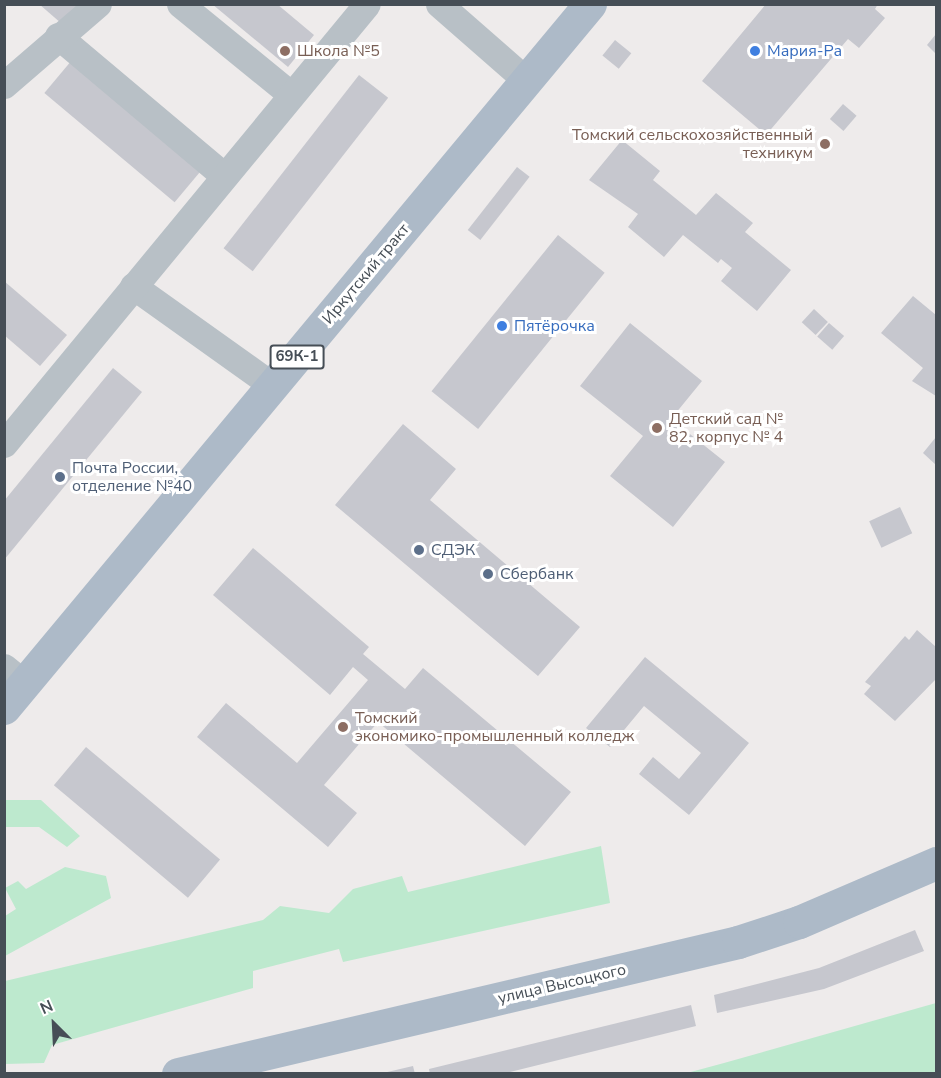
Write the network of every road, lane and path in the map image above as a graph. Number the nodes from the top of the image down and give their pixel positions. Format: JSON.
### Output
{"nodes":[{"id":1,"x":98,"y":4,"type":"edge"},
{"id":2,"x":180,"y":4,"type":"edge"},
{"id":3,"x":367,"y":4,"type":"edge"},
{"id":4,"x":439,"y":4,"type":"edge"},
{"id":5,"x":590,"y":4,"type":"edge"},
{"id":6,"x":58,"y":36,"type":"junction"},
{"id":7,"x":527,"y":81,"type":"junction"},
{"id":8,"x":4,"y":85,"type":"edge"},
{"id":9,"x":289,"y":93,"type":"junction"},
{"id":10,"x":223,"y":175,"type":"junction"},
{"id":11,"x":133,"y":286,"type":"junction"},
{"id":12,"x":273,"y":386,"type":"junction"},
{"id":13,"x":4,"y":444,"type":"edge"},
{"id":14,"x":11,"y":686,"type":"edge"},
{"id":15,"x":936,"y":863,"type":"edge"},
{"id":16,"x":178,"y":1074,"type":"edge"}],
"edges":[{"from":1,"to":6,"type":"lane"},
{"from":2,"to":9,"type":"lane"},
{"from":3,"to":9,"type":"lane"},
{"from":4,"to":7,"type":"lane"},
{"from":5,"to":7,"type":"main road","name":"Иркутский тракт","number":"69К-1"},
{"from":6,"to":8,"type":"lane"},
{"from":6,"to":10,"type":"lane"},
{"from":7,"to":12,"type":"main road","name":"Иркутский тракт","number":"69К-1"},
{"from":9,"to":10,"type":"lane"},
{"from":10,"to":11,"type":"lane"},
{"from":11,"to":12,"type":"lane"},
{"from":11,"to":13,"type":"lane"},
{"from":12,"to":14,"type":"main road","name":"Иркутский тракт","number":"69К-1"},
{"from":15,"to":16,"type":"main road","name":"улица Высоцкого"}]}
